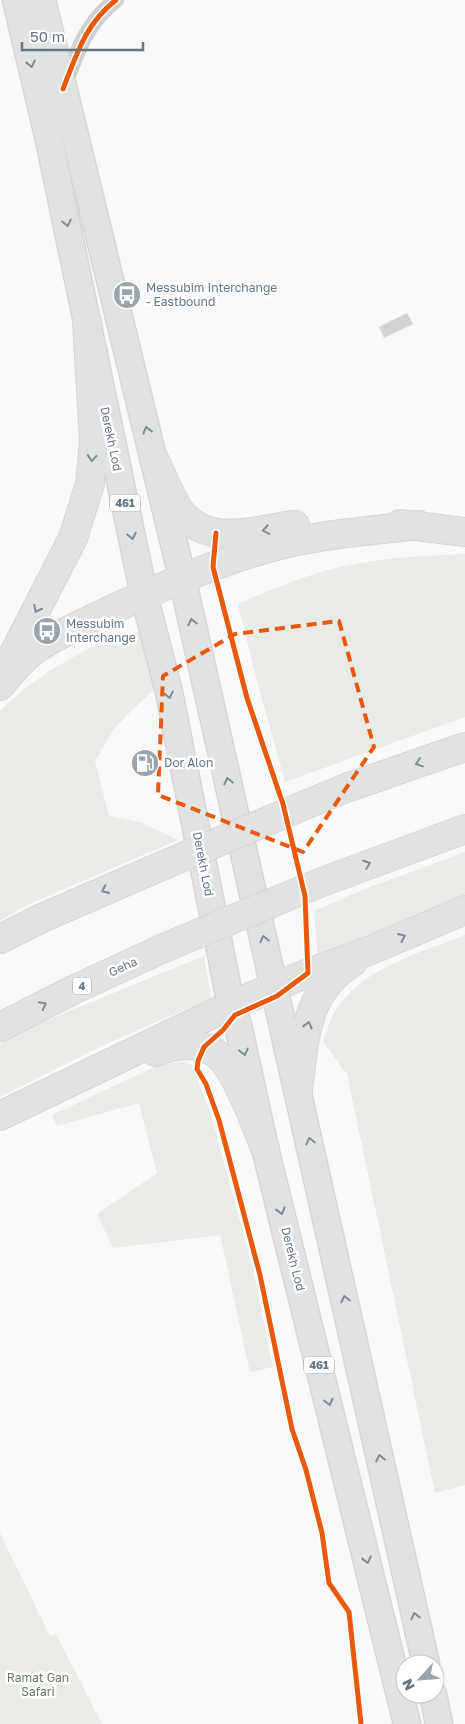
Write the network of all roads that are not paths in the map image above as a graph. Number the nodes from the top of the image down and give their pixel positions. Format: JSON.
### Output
{"nodes":[{"id":1,"x":16,"y":0,"type":"edge"},
{"id":2,"x":42,"y":0,"type":"edge"},
{"id":3,"x":116,"y":0,"type":"edge"},
{"id":4,"x":63,"y":89,"type":"junction"},
{"id":5,"x":87,"y":322,"type":"junction"},
{"id":6,"x":154,"y":459,"type":"junction"},
{"id":7,"x":419,"y":525,"type":"junction"},
{"id":8,"x":465,"y":532,"type":"edge"},
{"id":9,"x":183,"y":580,"type":"junction"},
{"id":10,"x":144,"y":595,"type":"junction"},
{"id":11,"x":0,"y":680,"type":"edge"},
{"id":12,"x":0,"y":686,"type":"edge"},
{"id":13,"x":465,"y":747,"type":"edge"},
{"id":14,"x":465,"y":829,"type":"edge"},
{"id":15,"x":465,"y":910,"type":"edge"},
{"id":16,"x":0,"y":939,"type":"edge"},
{"id":17,"x":371,"y":950,"type":"junction"},
{"id":18,"x":275,"y":987,"type":"junction"},
{"id":19,"x":231,"y":1005,"type":"junction"},
{"id":20,"x":0,"y":1028,"type":"edge"},
{"id":21,"x":298,"y":1090,"type":"junction"},
{"id":22,"x":0,"y":1116,"type":"edge"},
{"id":23,"x":0,"y":1123,"type":"edge"},
{"id":24,"x":266,"y":1148,"type":"junction"},
{"id":25,"x":424,"y":1654,"type":"edge"},
{"id":26,"x":435,"y":1704,"type":"edge"},
{"id":27,"x":407,"y":1724,"type":"edge"},
{"id":28,"x":439,"y":1724,"type":"edge"}],
"edges":[{"from":1,"to":5,"type":"main road","name":"Derekh Lod","number":"461","one_way":true},
{"from":2,"to":4,"type":"main road"},
{"from":3,"to":4,"type":"street"},
{"from":6,"to":4,"type":"main road","one_way":true},
{"from":5,"to":10,"type":"main road","name":"Derekh Lod","number":"461","one_way":true},
{"from":5,"to":11,"type":"highway","one_way":true},
{"from":7,"to":6,"type":"highway","one_way":true},
{"from":6,"to":9,"type":"main road"},
{"from":7,"to":8,"type":"highway"},
{"from":7,"to":9,"type":"highway"},
{"from":9,"to":10,"type":"highway"},
{"from":18,"to":9,"type":"main road","one_way":true},
{"from":10,"to":12,"type":"highway"},
{"from":10,"to":19,"type":"main road","name":"Derekh Lod","number":"461","one_way":true},
{"from":13,"to":16,"type":"highway","one_way":true,"bridge":true},
{"from":20,"to":14,"type":"highway","name":"Geha","number":"4","one_way":true,"bridge":true},
{"from":17,"to":15,"type":"highway","one_way":true},
{"from":17,"to":18,"type":"highway"},
{"from":21,"to":17,"type":"highway","one_way":true},
{"from":18,"to":19,"type":"highway"},
{"from":18,"to":21,"type":"main road"},
{"from":19,"to":22,"type":"highway"},
{"from":19,"to":24,"type":"main road","name":"Derekh Lod","number":"461","one_way":true},
{"from":25,"to":21,"type":"main road","one_way":true},
{"from":23,"to":24,"type":"highway"},
{"from":24,"to":27,"type":"main road","name":"Derekh Lod","number":"461","one_way":true},
{"from":26,"to":28,"type":"main road"}]}
